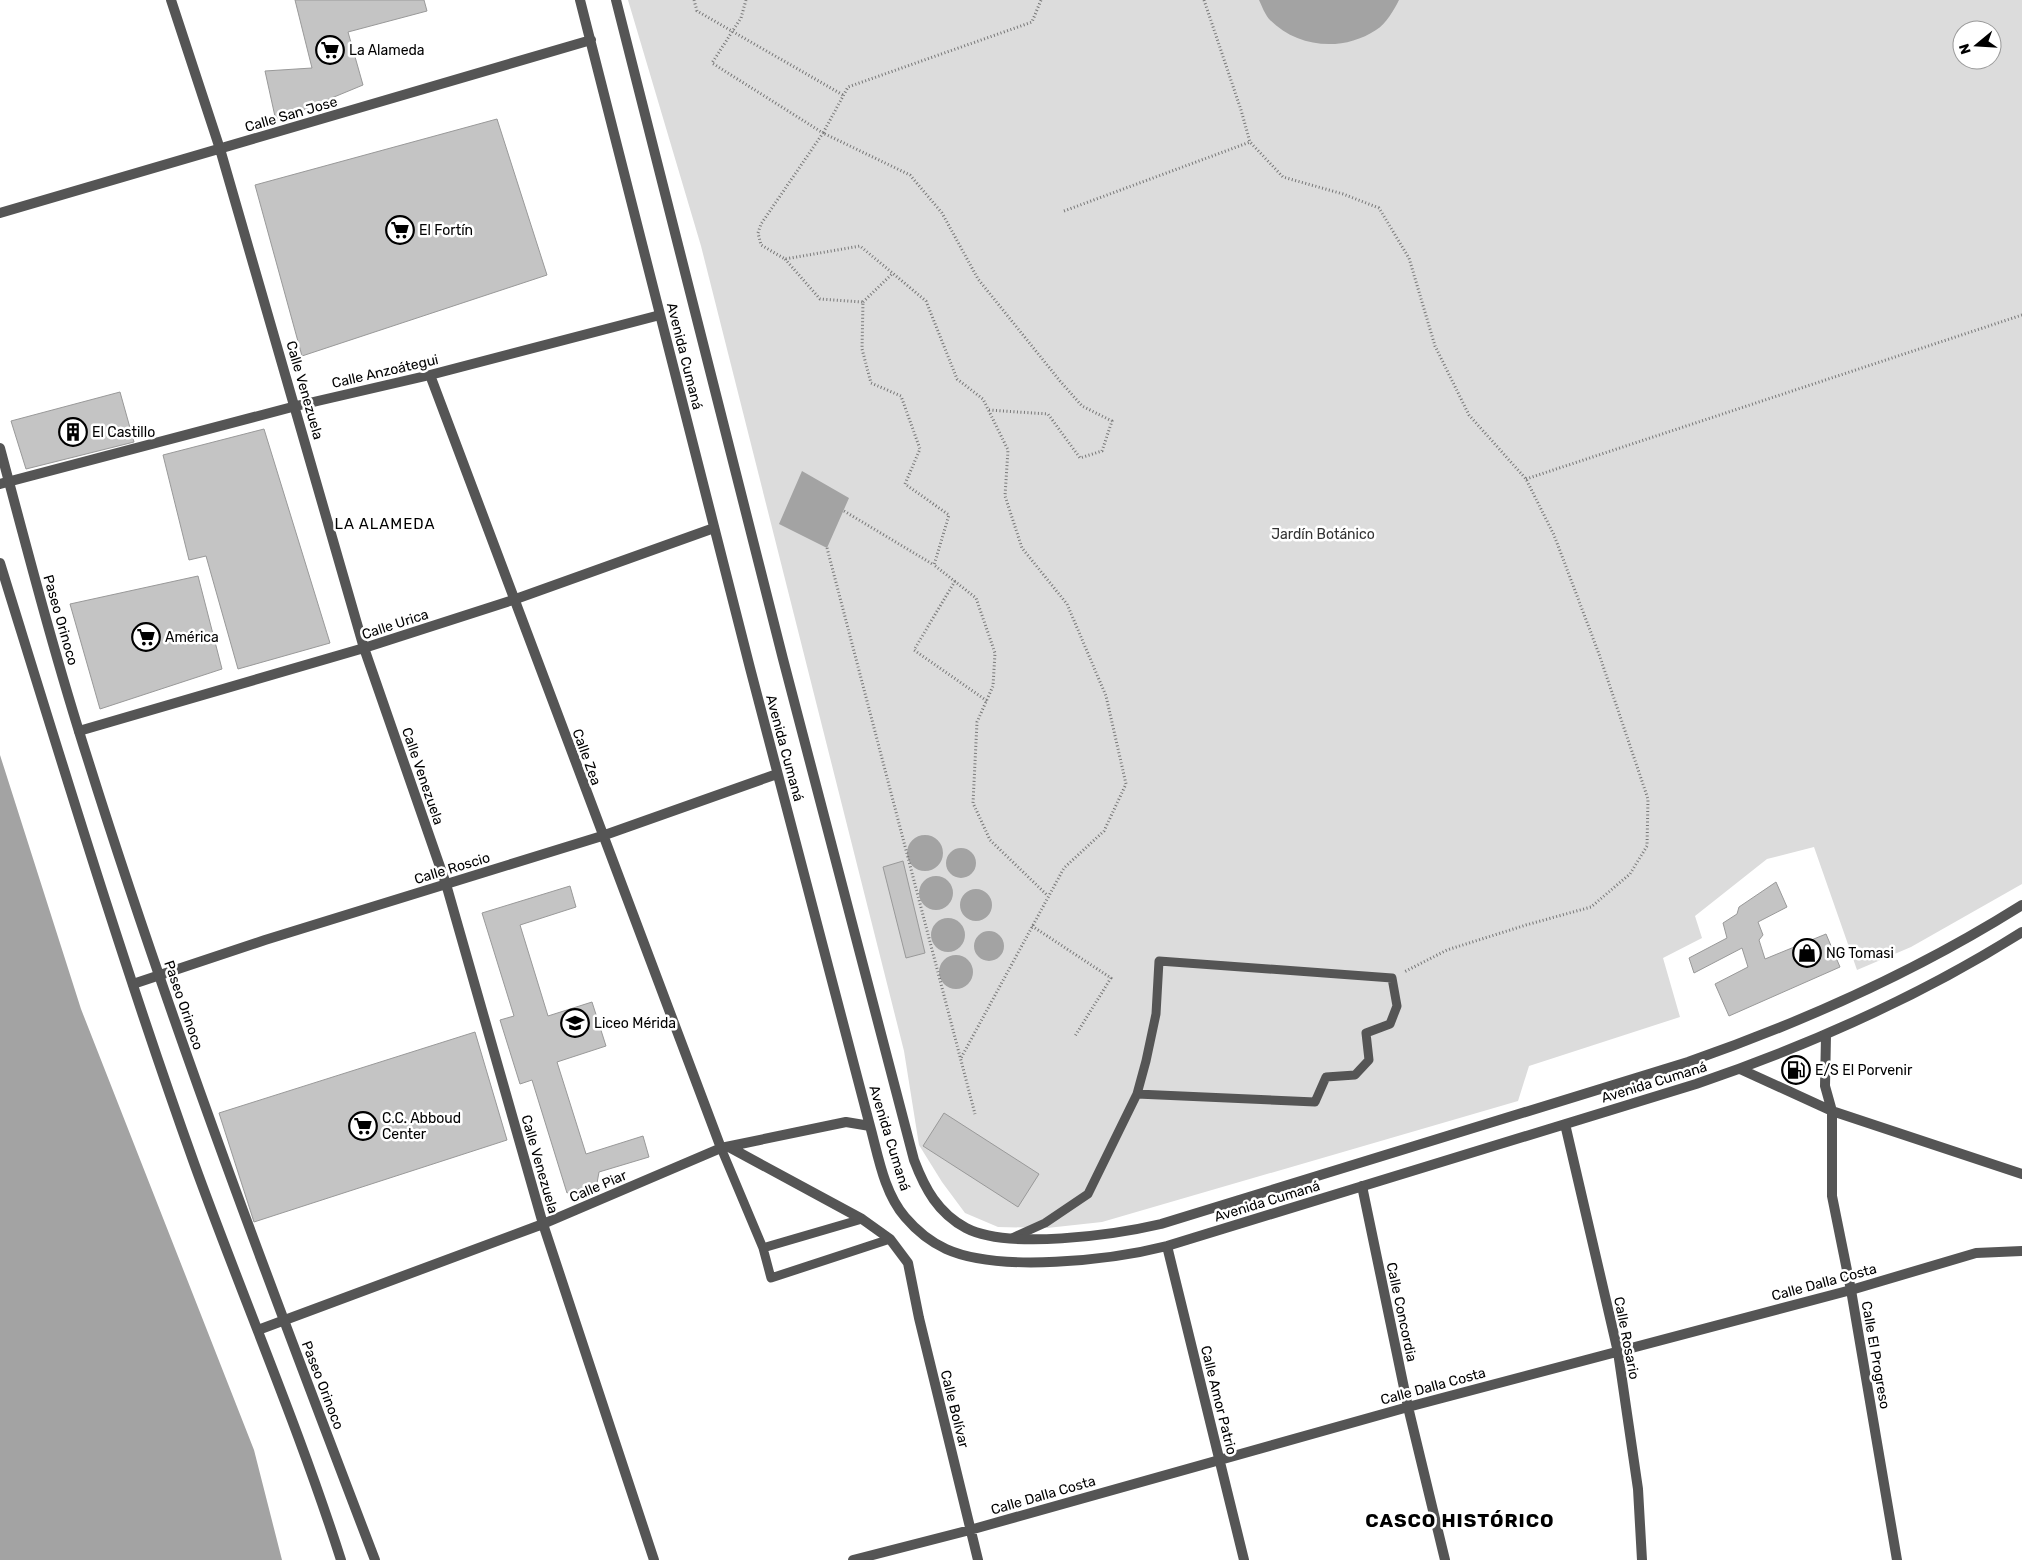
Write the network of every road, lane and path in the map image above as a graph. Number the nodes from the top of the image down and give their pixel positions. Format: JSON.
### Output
{"nodes":[{"id":1,"x":171,"y":0,"type":"edge"},
{"id":2,"x":580,"y":0,"type":"edge"},
{"id":3,"x":617,"y":0,"type":"edge"},
{"id":4,"x":694,"y":0,"type":"edge"},
{"id":5,"x":746,"y":0,"type":"edge"},
{"id":6,"x":1041,"y":0,"type":"edge"},
{"id":7,"x":1204,"y":0,"type":"edge"},
{"id":8,"x":591,"y":40,"type":"junction"},
{"id":9,"x":843,"y":95,"type":"junction"},
{"id":10,"x":822,"y":133,"type":"junction"},
{"id":11,"x":1250,"y":142,"type":"junction"},
{"id":12,"x":220,"y":149,"type":"junction"},
{"id":13,"x":1064,"y":211,"type":"dead end"},
{"id":14,"x":0,"y":214,"type":"edge"},
{"id":15,"x":784,"y":259,"type":"junction"},
{"id":16,"x":892,"y":273,"type":"junction"},
{"id":17,"x":863,"y":302,"type":"junction"},
{"id":18,"x":660,"y":315,"type":"junction"},
{"id":19,"x":2022,"y":315,"type":"edge"},
{"id":20,"x":430,"y":375,"type":"junction"},
{"id":21,"x":296,"y":406,"type":"junction"},
{"id":22,"x":988,"y":410,"type":"junction"},
{"id":23,"x":0,"y":448,"type":"edge"},
{"id":24,"x":1526,"y":479,"type":"junction"},
{"id":25,"x":4,"y":483,"type":"edge"},
{"id":26,"x":844,"y":510,"type":"dead end"},
{"id":27,"x":714,"y":528,"type":"junction"},
{"id":28,"x":827,"y":548,"type":"dead end"},
{"id":29,"x":0,"y":563,"type":"edge"},
{"id":30,"x":934,"y":565,"type":"junction"},
{"id":31,"x":955,"y":581,"type":"junction"},
{"id":32,"x":514,"y":600,"type":"junction"},
{"id":33,"x":364,"y":648,"type":"junction"},
{"id":34,"x":986,"y":701,"type":"junction"},
{"id":35,"x":79,"y":731,"type":"junction"},
{"id":36,"x":778,"y":774,"type":"junction"},
{"id":37,"x":602,"y":836,"type":"junction"},
{"id":38,"x":446,"y":884,"type":"junction"},
{"id":39,"x":1048,"y":896,"type":"junction"},
{"id":40,"x":2022,"y":905,"type":"edge"},
{"id":41,"x":1032,"y":926,"type":"junction"},
{"id":42,"x":2022,"y":932,"type":"edge"},
{"id":43,"x":160,"y":976,"type":"junction"},
{"id":44,"x":1392,"y":978,"type":"junction"},
{"id":45,"x":133,"y":984,"type":"junction"},
{"id":46,"x":1826,"y":1035,"type":"junction"},
{"id":47,"x":1075,"y":1036,"type":"dead end"},
{"id":48,"x":960,"y":1058,"type":"junction"},
{"id":49,"x":1740,"y":1069,"type":"junction"},
{"id":50,"x":1137,"y":1094,"type":"junction"},
{"id":51,"x":1832,"y":1111,"type":"junction"},
{"id":52,"x":975,"y":1114,"type":"dead end"},
{"id":53,"x":1565,"y":1124,"type":"junction"},
{"id":54,"x":870,"y":1126,"type":"junction"},
{"id":55,"x":725,"y":1148,"type":"junction"},
{"id":56,"x":2022,"y":1174,"type":"edge"},
{"id":57,"x":1362,"y":1186,"type":"junction"},
{"id":58,"x":862,"y":1218,"type":"junction"},
{"id":59,"x":543,"y":1224,"type":"junction"},
{"id":60,"x":1012,"y":1238,"type":"junction"},
{"id":61,"x":890,"y":1239,"type":"junction"},
{"id":62,"x":1167,"y":1246,"type":"junction"},
{"id":63,"x":763,"y":1248,"type":"junction"},
{"id":64,"x":2022,"y":1251,"type":"edge"},
{"id":65,"x":1851,"y":1290,"type":"junction"},
{"id":66,"x":283,"y":1320,"type":"junction"},
{"id":67,"x":258,"y":1330,"type":"junction"},
{"id":68,"x":1618,"y":1352,"type":"junction"},
{"id":69,"x":1408,"y":1407,"type":"junction"},
{"id":70,"x":1220,"y":1459,"type":"junction"},
{"id":71,"x":970,"y":1530,"type":"junction"},
{"id":72,"x":341,"y":1560,"type":"edge"},
{"id":73,"x":375,"y":1560,"type":"edge"},
{"id":74,"x":654,"y":1560,"type":"edge"},
{"id":75,"x":853,"y":1560,"type":"edge"},
{"id":76,"x":978,"y":1560,"type":"edge"},
{"id":77,"x":1244,"y":1560,"type":"edge"},
{"id":78,"x":1446,"y":1560,"type":"edge"},
{"id":79,"x":1642,"y":1560,"type":"edge"},
{"id":80,"x":1896,"y":1560,"type":"edge"}],
"edges":[{"from":1,"to":12,"type":"street","name":"Calle Venezuela"},
{"from":2,"to":8,"type":"street","name":"Avenida Cumaná"},
{"from":3,"to":60,"type":"street","name":"Avenida Cumaná"},
{"from":4,"to":9,"type":"path"},
{"from":5,"to":10,"type":"path"},
{"from":6,"to":9,"type":"path"},
{"from":7,"to":11,"type":"path"},
{"from":8,"to":12,"type":"street","name":"Calle San Jose"},
{"from":8,"to":18,"type":"street","name":"Avenida Cumaná"},
{"from":9,"to":10,"type":"path"},
{"from":10,"to":15,"type":"path"},
{"from":10,"to":22,"type":"path"},
{"from":11,"to":13,"type":"path"},
{"from":11,"to":24,"type":"path"},
{"from":12,"to":14,"type":"street","name":"Calle San Jose"},
{"from":12,"to":21,"type":"street","name":"Calle Venezuela"},
{"from":15,"to":16,"type":"path"},
{"from":15,"to":17,"type":"path"},
{"from":16,"to":17,"type":"path"},
{"from":16,"to":22,"type":"path"},
{"from":17,"to":30,"type":"path"},
{"from":18,"to":20,"type":"street","name":"Calle Anzoátegui"},
{"from":18,"to":27,"type":"street","name":"Avenida Cumaná"},
{"from":19,"to":24,"type":"path"},
{"from":20,"to":21,"type":"street","name":"Calle Anzoátegui"},
{"from":20,"to":32,"type":"street","name":"Calle Zea"},
{"from":21,"to":25,"type":"street","name":"Calle Anzoátegui"},
{"from":21,"to":33,"type":"street","name":"Calle Venezuela"},
{"from":22,"to":39,"type":"path"},
{"from":23,"to":25,"type":"street","name":"Paseo Orinoco"},
{"from":24,"to":44,"type":"path"},
{"from":25,"to":35,"type":"street","name":"Paseo Orinoco"},
{"from":26,"to":30,"type":"path"},
{"from":27,"to":32,"type":"street","name":"Calle Urica"},
{"from":27,"to":36,"type":"street","name":"Avenida Cumaná"},
{"from":28,"to":48,"type":"path"},
{"from":29,"to":45,"type":"street"},
{"from":30,"to":31,"type":"path"},
{"from":31,"to":34,"type":"path"},
{"from":31,"to":34,"type":"path"},
{"from":32,"to":33,"type":"street","name":"Calle Urica"},
{"from":32,"to":37,"type":"street","name":"Calle Zea"},
{"from":33,"to":35,"type":"street","name":"Calle Urica"},
{"from":33,"to":38,"type":"street","name":"Calle Venezuela"},
{"from":34,"to":39,"type":"path"},
{"from":35,"to":43,"type":"street","name":"Paseo Orinoco"},
{"from":36,"to":37,"type":"street","name":"Calle Roscio"},
{"from":36,"to":54,"type":"street","name":"Avenida Cumaná"},
{"from":37,"to":38,"type":"street","name":"Calle Roscio"},
{"from":37,"to":55,"type":"street","name":"Calle Zea"},
{"from":38,"to":43,"type":"street","name":"Calle Roscio"},
{"from":38,"to":59,"type":"street","name":"Calle Venezuela"},
{"from":39,"to":41,"type":"path"},
{"from":40,"to":60,"type":"street","name":"Avenida Cumaná"},
{"from":41,"to":47,"type":"path"},
{"from":41,"to":48,"type":"path"},
{"from":42,"to":46,"type":"street","name":"Avenida Cumaná"},
{"from":43,"to":45,"type":"street","name":"Calle Roscio"},
{"from":43,"to":66,"type":"street","name":"Paseo Orinoco"},
{"from":44,"to":50,"type":"lane"},
{"from":44,"to":50,"type":"lane"},
{"from":45,"to":67,"type":"street"},
{"from":46,"to":49,"type":"street","name":"Avenida Cumaná"},
{"from":46,"to":51,"type":"street","name":"Calle El Progreso"},
{"from":48,"to":52,"type":"path"},
{"from":49,"to":51,"type":"street"},
{"from":49,"to":53,"type":"street","name":"Avenida Cumaná"},
{"from":50,"to":60,"type":"lane"},
{"from":51,"to":56,"type":"street"},
{"from":51,"to":65,"type":"street","name":"Calle El Progreso"},
{"from":53,"to":57,"type":"street","name":"Avenida Cumaná"},
{"from":53,"to":68,"type":"street","name":"Calle Rosario"},
{"from":54,"to":55,"type":"street","name":"Calle Piar"},
{"from":54,"to":62,"type":"street","name":"Avenida Cumaná"},
{"from":55,"to":58,"type":"street"},
{"from":55,"to":59,"type":"street","name":"Calle Piar"},
{"from":55,"to":63,"type":"lane"},
{"from":57,"to":62,"type":"street","name":"Avenida Cumaná"},
{"from":57,"to":69,"type":"street","name":"Calle Concordia"},
{"from":58,"to":61,"type":"street"},
{"from":58,"to":63,"type":"lane"},
{"from":59,"to":66,"type":"street","name":"Calle Piar"},
{"from":59,"to":74,"type":"street","name":"Calle Venezuela"},
{"from":61,"to":63,"type":"lane"},
{"from":61,"to":71,"type":"street","name":"Calle Bolívar"},
{"from":62,"to":70,"type":"street","name":"Calle Amor Patrio"},
{"from":64,"to":65,"type":"street","name":"Calle Dalla Costa"},
{"from":65,"to":68,"type":"street","name":"Calle Dalla Costa"},
{"from":65,"to":80,"type":"street","name":"Calle El Progreso"},
{"from":66,"to":67,"type":"street","name":"Calle Piar"},
{"from":66,"to":73,"type":"street","name":"Paseo Orinoco"},
{"from":67,"to":72,"type":"street"},
{"from":68,"to":69,"type":"street","name":"Calle Dalla Costa"},
{"from":68,"to":79,"type":"street","name":"Calle Rosario"},
{"from":69,"to":70,"type":"street","name":"Calle Dalla Costa"},
{"from":69,"to":78,"type":"street","name":"Calle Concordia"},
{"from":70,"to":71,"type":"street","name":"Calle Dalla Costa"},
{"from":70,"to":77,"type":"street","name":"Calle Amor Patrio"},
{"from":71,"to":75,"type":"street","name":"Calle Dalla Costa"},
{"from":71,"to":76,"type":"street","name":"Calle Bolívar"}]}
